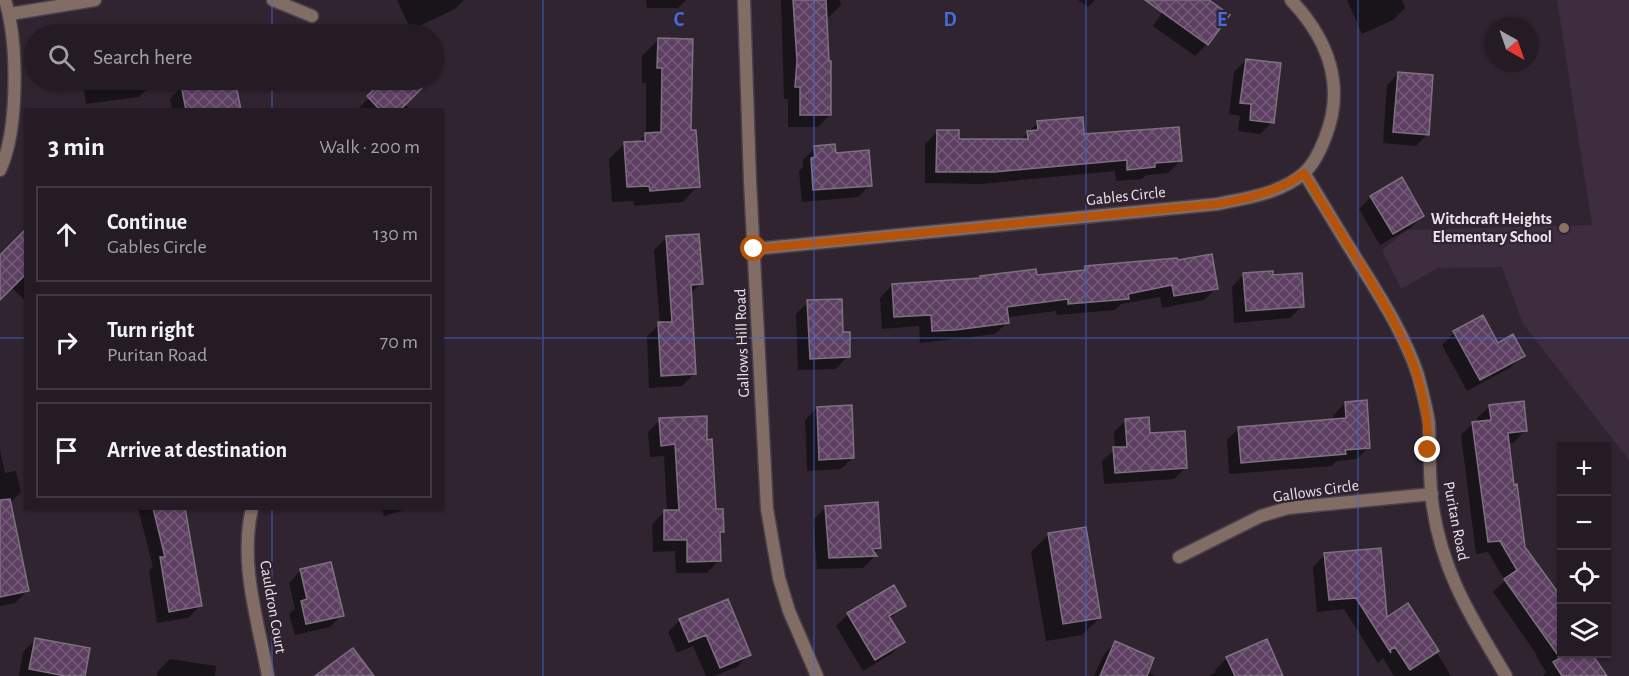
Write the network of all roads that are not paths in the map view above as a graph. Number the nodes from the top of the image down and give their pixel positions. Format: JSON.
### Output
{"nodes":[{"id":1,"x":5,"y":0,"type":"edge"},
{"id":2,"x":95,"y":0,"type":"edge"},
{"id":3,"x":273,"y":0,"type":"edge"},
{"id":4,"x":744,"y":0,"type":"edge"},
{"id":5,"x":1291,"y":0,"type":"edge"},
{"id":6,"x":10,"y":14,"type":"junction"},
{"id":7,"x":312,"y":16,"type":"dead end"},
{"id":8,"x":0,"y":170,"type":"edge"},
{"id":9,"x":1304,"y":173,"type":"junction"},
{"id":10,"x":754,"y":249,"type":"junction"},
{"id":11,"x":1431,"y":494,"type":"junction"},
{"id":12,"x":252,"y":510,"type":"edge"},
{"id":13,"x":1179,"y":557,"type":"dead end"},
{"id":14,"x":268,"y":676,"type":"edge"},
{"id":15,"x":817,"y":676,"type":"edge"},
{"id":16,"x":1506,"y":676,"type":"edge"}],
"edges":[{"from":1,"to":6,"type":"street"},
{"from":2,"to":6,"type":"street"},
{"from":3,"to":7,"type":"street"},
{"from":4,"to":10,"type":"street","name":"Gallows Hill Road"},
{"from":5,"to":9,"type":"street","name":"Gables Circle"},
{"from":6,"to":8,"type":"street"},
{"from":9,"to":10,"type":"street","name":"Gables Circle"},
{"from":9,"to":11,"type":"street","name":"Puritan Road"},
{"from":10,"to":15,"type":"street","name":"Gallows Hill Road"},
{"from":11,"to":13,"type":"street","name":"Gallows Circle"},
{"from":11,"to":16,"type":"street","name":"Puritan Road"},
{"from":12,"to":14,"type":"street","name":"Cauldron Court"}]}
